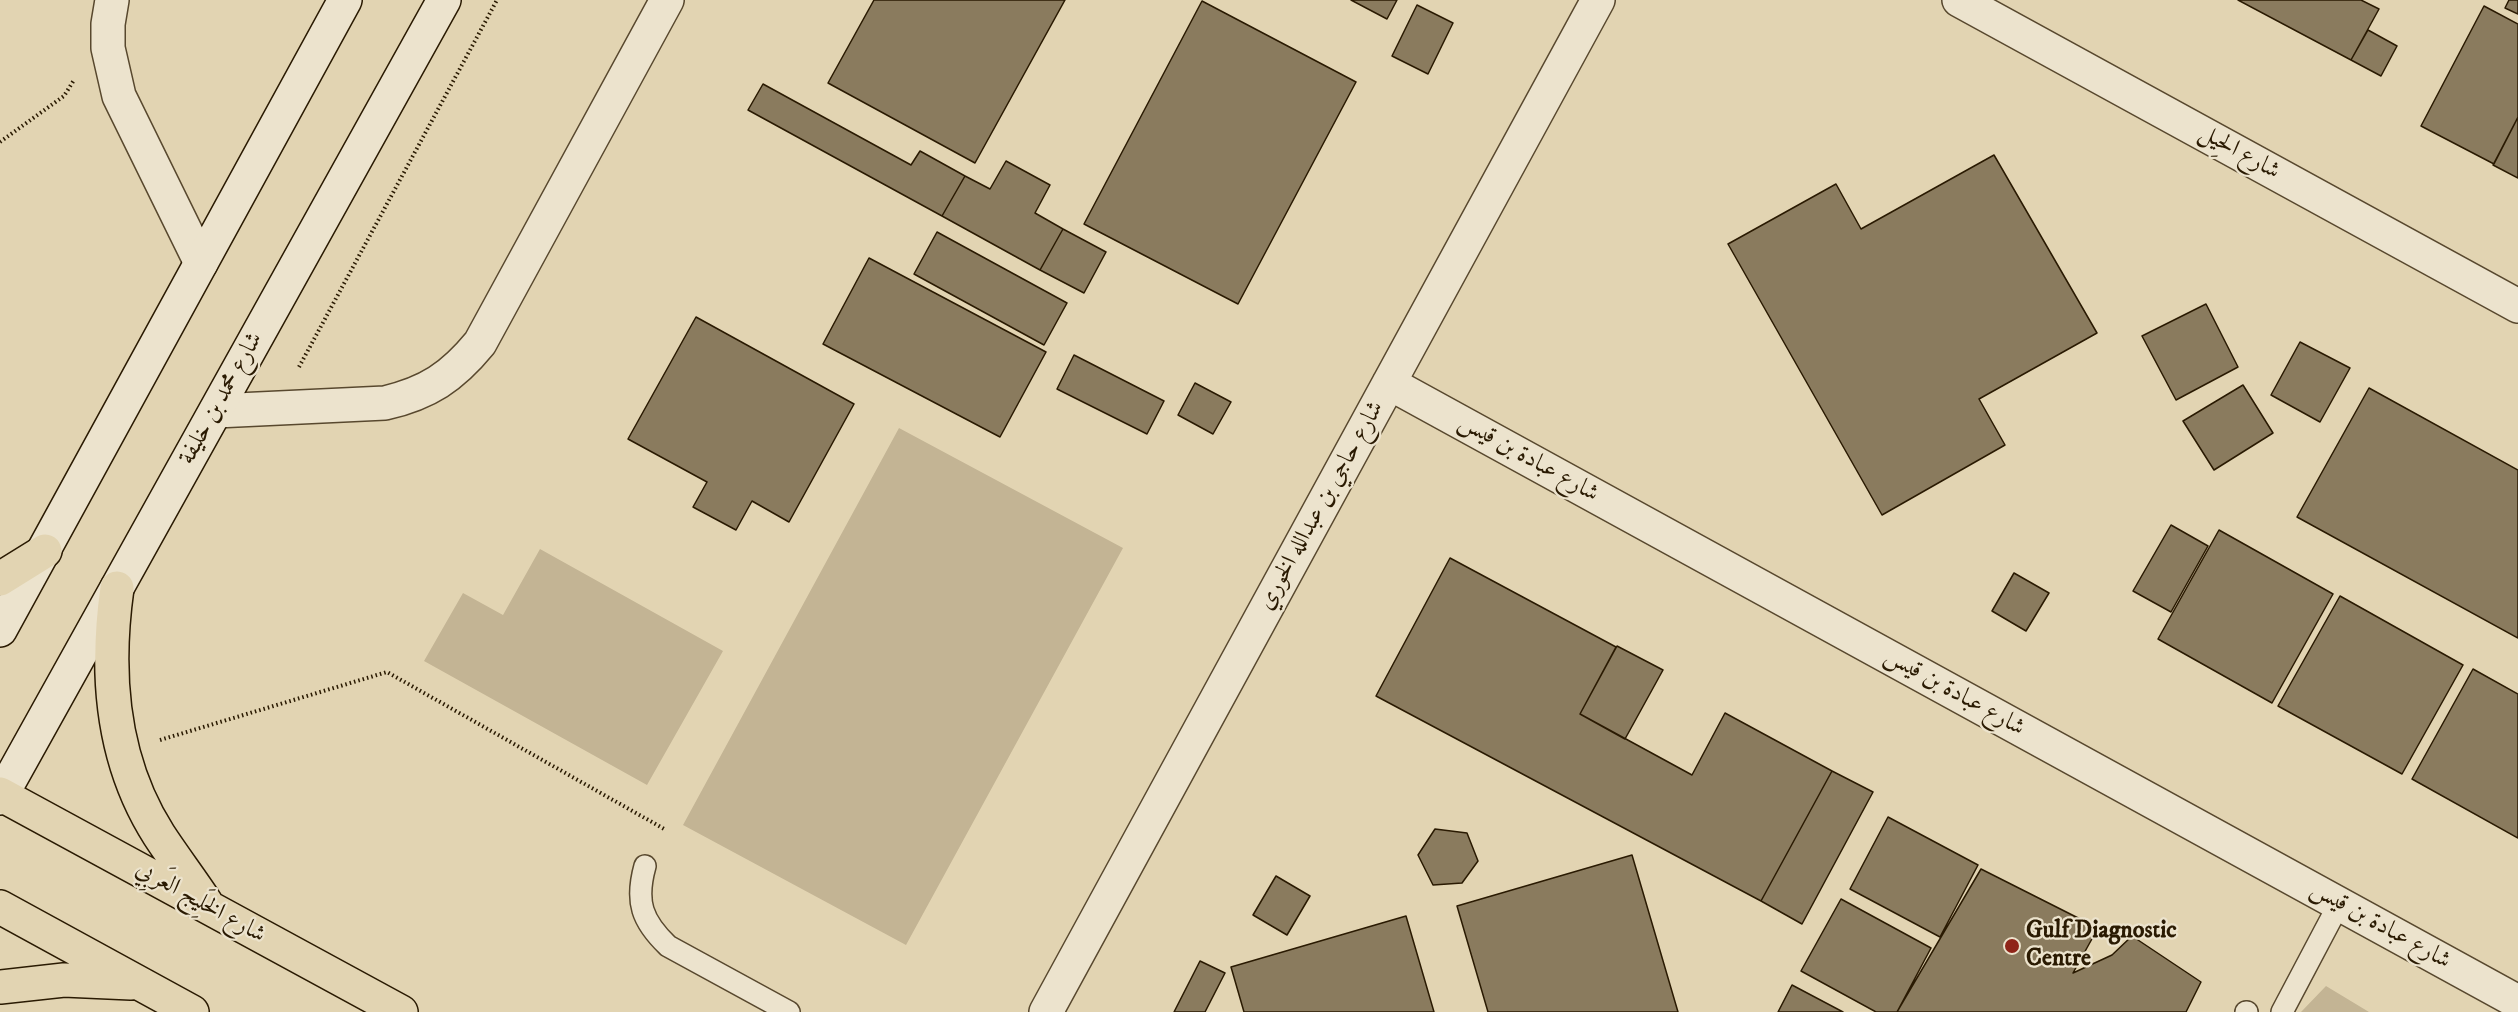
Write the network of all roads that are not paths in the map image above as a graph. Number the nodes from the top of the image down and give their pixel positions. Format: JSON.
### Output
{"nodes":[{"id":1,"x":112,"y":0,"type":"edge"},
{"id":2,"x":345,"y":0,"type":"edge"},
{"id":3,"x":444,"y":0,"type":"edge"},
{"id":4,"x":667,"y":0,"type":"edge"},
{"id":5,"x":1598,"y":0,"type":"edge"},
{"id":6,"x":1959,"y":0,"type":"edge"},
{"id":7,"x":201,"y":263,"type":"junction"},
{"id":8,"x":2518,"y":306,"type":"edge"},
{"id":9,"x":1389,"y":383,"type":"junction"},
{"id":10,"x":216,"y":411,"type":"junction"},
{"id":11,"x":45,"y":551,"type":"junction"},
{"id":12,"x":0,"y":579,"type":"edge"},
{"id":13,"x":117,"y":588,"type":"junction"},
{"id":14,"x":0,"y":630,"type":"edge"},
{"id":15,"x":1,"y":795,"type":"edge"},
{"id":16,"x":645,"y":866,"type":"dead end"},
{"id":17,"x":2339,"y":904,"type":"junction"},
{"id":18,"x":0,"y":907,"type":"edge"},
{"id":19,"x":209,"y":907,"type":"junction"},
{"id":20,"x":142,"y":984,"type":"junction"},
{"id":21,"x":0,"y":987,"type":"edge"},
{"id":22,"x":2518,"y":1002,"type":"edge"},
{"id":23,"x":192,"y":1012,"type":"edge"},
{"id":24,"x":401,"y":1012,"type":"edge"},
{"id":25,"x":789,"y":1012,"type":"edge"},
{"id":26,"x":1046,"y":1012,"type":"edge"},
{"id":27,"x":2282,"y":1012,"type":"edge"}],
"edges":[{"from":1,"to":7,"type":"street"},
{"from":2,"to":7,"type":"street"},
{"from":3,"to":10,"type":"street","name":"شارع محمد بن خليفة"},
{"from":4,"to":10,"type":"street"},
{"from":5,"to":9,"type":"street","name":"شارع حاجي بن عبدالله الخوري"},
{"from":6,"to":8,"type":"street","name":"شارع الحِيل"},
{"from":7,"to":11,"type":"street"},
{"from":9,"to":17,"type":"street","name":"شارع عبادة بن قيس"},
{"from":9,"to":26,"type":"street","name":"شارع حاجي بن عبدالله الخوري"},
{"from":10,"to":13,"type":"street","name":"شارع محمد بن خليفة"},
{"from":11,"to":12,"type":"highway"},
{"from":11,"to":14,"type":"street"},
{"from":13,"to":15,"type":"street","name":"شارع محمد بن خليفة"},
{"from":13,"to":19,"type":"highway"},
{"from":15,"to":19,"type":"highway","name":"شارع الخَلِيج العَربِي"},
{"from":16,"to":25,"type":"lane"},
{"from":17,"to":22,"type":"street","name":"شارع عبادة بن قيس"},
{"from":17,"to":27,"type":"lane"},
{"from":18,"to":20,"type":"highway"},
{"from":19,"to":24,"type":"highway","name":"شارع الخَلِيج العَربِي"},
{"from":20,"to":21,"type":"highway"},
{"from":20,"to":23,"type":"highway"}]}
